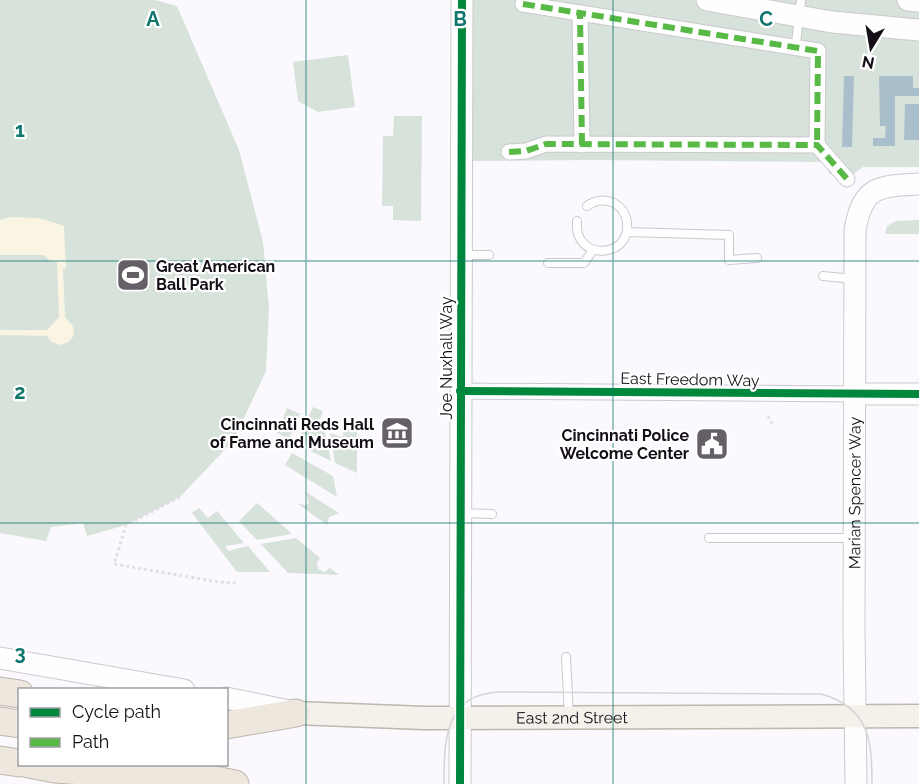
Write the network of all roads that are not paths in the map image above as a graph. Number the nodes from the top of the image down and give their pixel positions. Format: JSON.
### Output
{"nodes":[{"id":1,"x":462,"y":0,"type":"edge"},
{"id":2,"x":707,"y":0,"type":"edge"},
{"id":3,"x":909,"y":0,"type":"edge"},
{"id":4,"x":919,"y":1,"type":"edge"},
{"id":5,"x":523,"y":4,"type":"dead end"},
{"id":6,"x":800,"y":8,"type":"edge"},
{"id":7,"x":580,"y":13,"type":"junction"},
{"id":8,"x":919,"y":30,"type":"edge"},
{"id":9,"x":795,"y":43,"type":"dead end"},
{"id":10,"x":582,"y":144,"type":"junction"},
{"id":11,"x":817,"y":145,"type":"junction"},
{"id":12,"x":508,"y":152,"type":"dead end"},
{"id":13,"x":847,"y":179,"type":"dead end"},
{"id":14,"x":919,"y":184,"type":"edge"},
{"id":15,"x":587,"y":206,"type":"dead end"},
{"id":16,"x":577,"y":220,"type":"dead end"},
{"id":17,"x":627,"y":232,"type":"junction"},
{"id":18,"x":593,"y":250,"type":"junction"},
{"id":19,"x":460,"y":255,"type":"junction"},
{"id":20,"x":489,"y":255,"type":"dead end"},
{"id":21,"x":757,"y":258,"type":"dead end"},
{"id":22,"x":548,"y":263,"type":"dead end"},
{"id":23,"x":823,"y":276,"type":"dead end"},
{"id":24,"x":855,"y":279,"type":"junction"},
{"id":25,"x":460,"y":391,"type":"junction"},
{"id":26,"x":856,"y":394,"type":"junction"},
{"id":27,"x":919,"y":394,"type":"edge"},
{"id":28,"x":459,"y":513,"type":"junction"},
{"id":29,"x":492,"y":514,"type":"dead end"},
{"id":30,"x":709,"y":538,"type":"dead end"},
{"id":31,"x":854,"y":538,"type":"junction"},
{"id":32,"x":566,"y":657,"type":"dead end"},
{"id":33,"x":0,"y":658,"type":"edge"},
{"id":34,"x":172,"y":688,"type":"edge"},
{"id":35,"x":0,"y":691,"type":"edge"},
{"id":36,"x":18,"y":694,"type":"edge"},
{"id":37,"x":228,"y":698,"type":"edge"},
{"id":38,"x":296,"y":713,"type":"junction"},
{"id":39,"x":854,"y":715,"type":"junction"},
{"id":40,"x":569,"y":716,"type":"junction"},
{"id":41,"x":919,"y":716,"type":"edge"},
{"id":42,"x":459,"y":717,"type":"junction"},
{"id":43,"x":0,"y":721,"type":"edge"},
{"id":44,"x":18,"y":724,"type":"edge"},
{"id":45,"x":231,"y":724,"type":"edge"},
{"id":46,"x":0,"y":760,"type":"edge"},
{"id":47,"x":18,"y":763,"type":"edge"},
{"id":48,"x":36,"y":766,"type":"edge"},
{"id":49,"x":235,"y":784,"type":"edge"},
{"id":50,"x":460,"y":784,"type":"edge"},
{"id":51,"x":856,"y":784,"type":"edge"}],
"edges":[{"from":1,"to":19,"type":"main road","name":"Joe Nuxhall Way"},
{"from":2,"to":6,"type":"main road"},
{"from":3,"to":4,"type":"main road"},
{"from":5,"to":7,"type":"street"},
{"from":6,"to":8,"type":"main road"},
{"from":6,"to":9,"type":"lane"},
{"from":7,"to":10,"type":"street"},
{"from":7,"to":11,"type":"street"},
{"from":10,"to":11,"type":"street"},
{"from":10,"to":12,"type":"street"},
{"from":11,"to":13,"type":"street"},
{"from":14,"to":24,"type":"main road","name":"Marian Spencer Way"},
{"from":15,"to":17,"type":"lane"},
{"from":16,"to":18,"type":"lane"},
{"from":17,"to":18,"type":"lane"},
{"from":17,"to":21,"type":"lane"},
{"from":18,"to":22,"type":"lane"},
{"from":19,"to":20,"type":"lane"},
{"from":19,"to":25,"type":"main road","name":"Joe Nuxhall Way"},
{"from":23,"to":24,"type":"lane"},
{"from":24,"to":26,"type":"main road","name":"Marian Spencer Way"},
{"from":25,"to":26,"type":"street","name":"East Freedom Way"},
{"from":25,"to":28,"type":"main road","name":"Joe Nuxhall Way"},
{"from":26,"to":27,"type":"main road","name":"East Freedom Way"},
{"from":26,"to":31,"type":"main road","name":"Marian Spencer Way"},
{"from":28,"to":29,"type":"lane"},
{"from":28,"to":42,"type":"main road","name":"Joe Nuxhall Way"},
{"from":30,"to":31,"type":"lane"},
{"from":31,"to":39,"type":"main road","name":"Marian Spencer Way"},
{"from":32,"to":40,"type":"lane"},
{"from":33,"to":34,"type":"main road"},
{"from":35,"to":36,"type":"highway"},
{"from":37,"to":38,"type":"main road","name":"East 2nd Street"},
{"from":38,"to":42,"type":"main road","name":"East 2nd Street"},
{"from":38,"to":45,"type":"highway"},
{"from":39,"to":40,"type":"main road","name":"East 2nd Street"},
{"from":39,"to":41,"type":"main road","name":"East 2nd Street"},
{"from":39,"to":51,"type":"main road","name":"Marian Spencer Way"},
{"from":40,"to":42,"type":"main road","name":"East 2nd Street"},
{"from":42,"to":50,"type":"main road","name":"Joe Nuxhall Way"},
{"from":43,"to":44,"type":"highway"},
{"from":46,"to":47,"type":"highway"},
{"from":48,"to":49,"type":"highway"}]}
